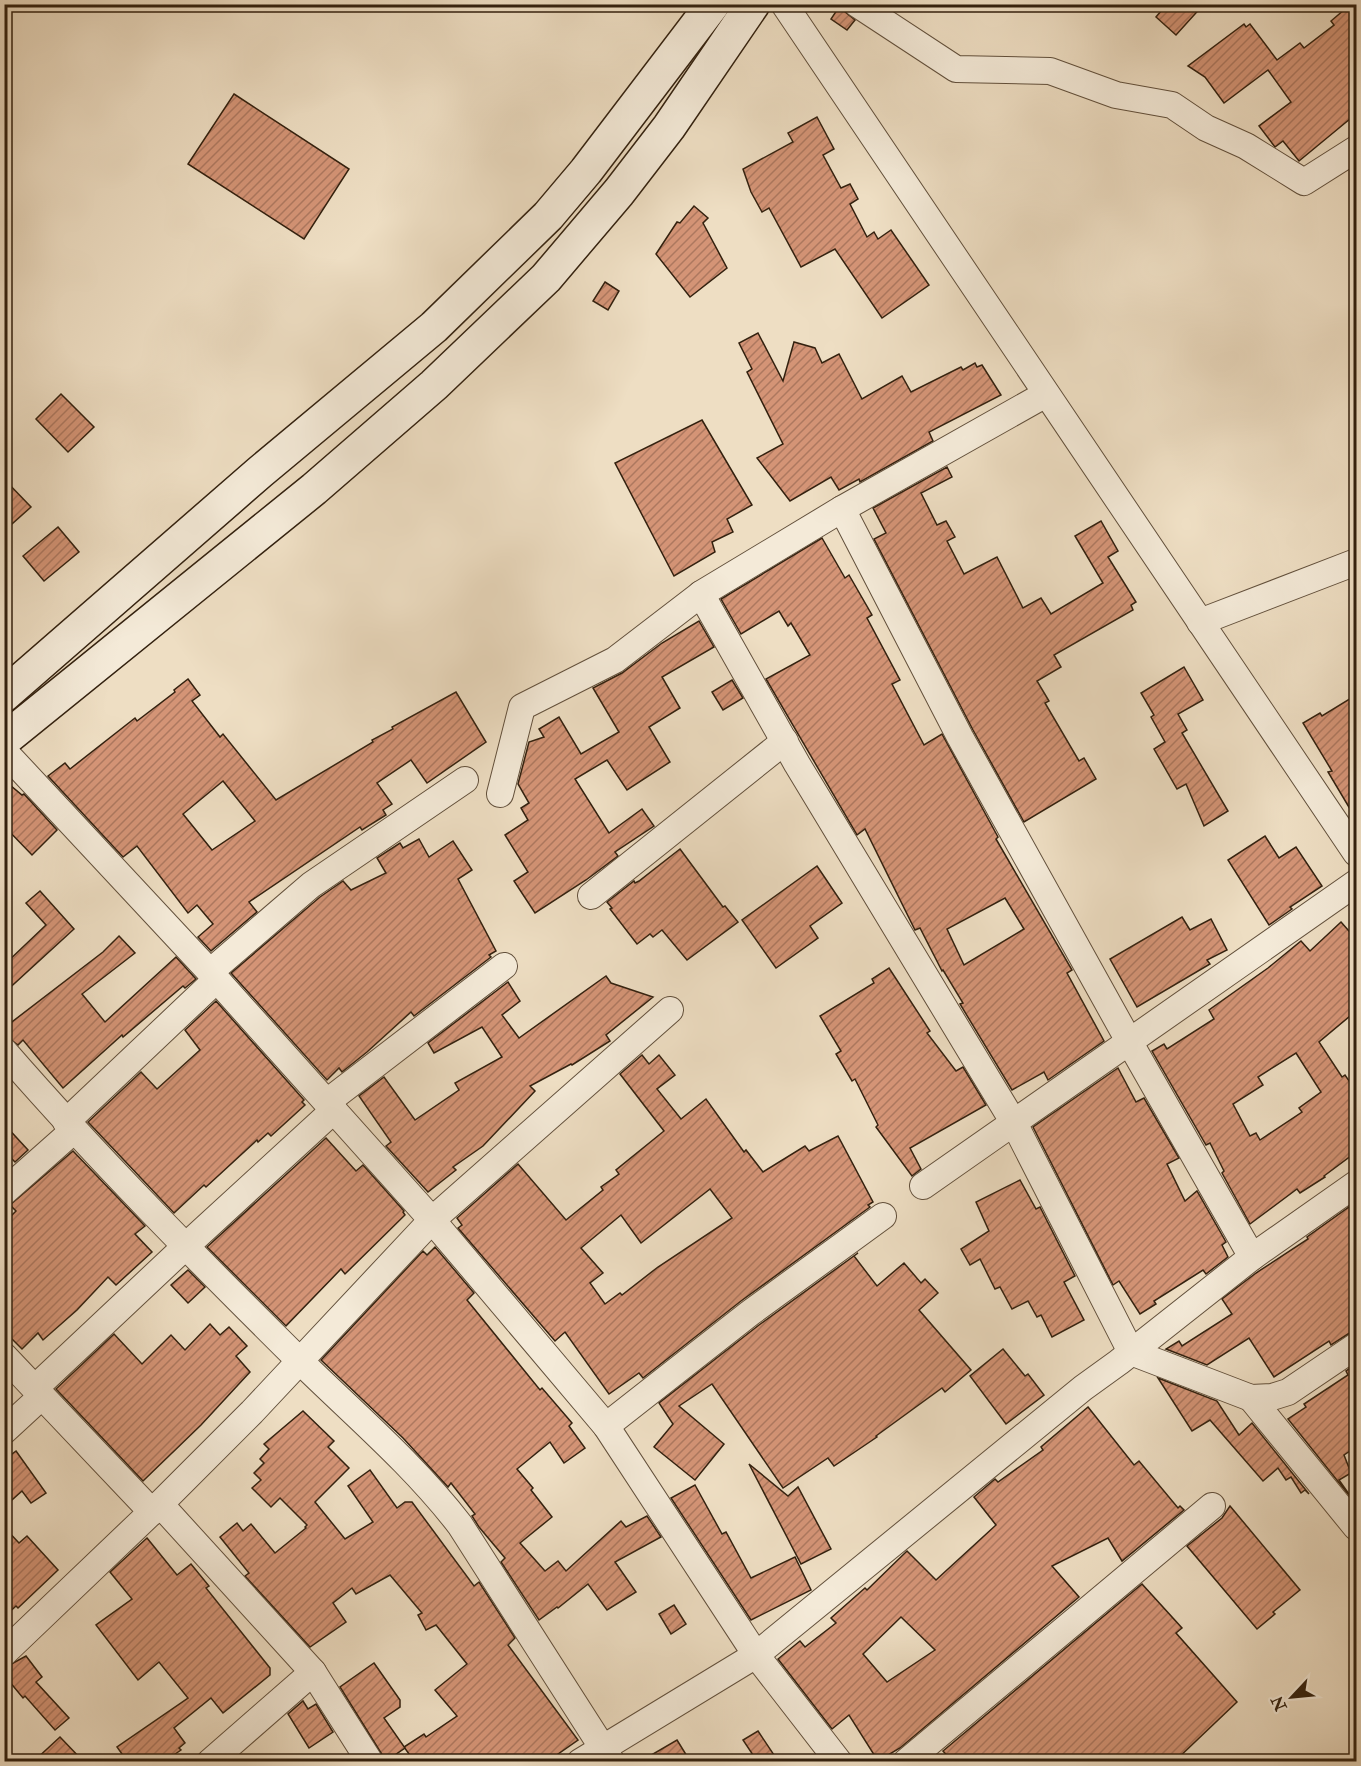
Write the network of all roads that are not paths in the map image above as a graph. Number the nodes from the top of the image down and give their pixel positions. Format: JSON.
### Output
{"nodes":[{"id":1,"x":713,"y":4,"type":"edge"},
{"id":2,"x":753,"y":4,"type":"edge"},
{"id":3,"x":784,"y":4,"type":"edge"},
{"id":4,"x":857,"y":4,"type":"edge"},
{"id":5,"x":1356,"y":149,"type":"edge"},
{"id":6,"x":1046,"y":394,"type":"junction"},
{"id":7,"x":842,"y":509,"type":"junction"},
{"id":8,"x":1356,"y":562,"type":"edge"},
{"id":9,"x":702,"y":594,"type":"junction"},
{"id":10,"x":1200,"y":622,"type":"junction"},
{"id":11,"x":4,"y":695,"type":"edge"},
{"id":12,"x":4,"y":740,"type":"edge"},
{"id":13,"x":785,"y":741,"type":"junction"},
{"id":14,"x":4,"y":751,"type":"edge"},
{"id":15,"x":465,"y":780,"type":"dead end"},
{"id":16,"x":500,"y":794,"type":"dead end"},
{"id":17,"x":1356,"y":853,"type":"edge"},
{"id":18,"x":1356,"y":883,"type":"edge"},
{"id":19,"x":591,"y":896,"type":"dead end"},
{"id":20,"x":504,"y":966,"type":"dead end"},
{"id":21,"x":213,"y":976,"type":"junction"},
{"id":22,"x":670,"y":1010,"type":"dead end"},
{"id":23,"x":1130,"y":1042,"type":"junction"},
{"id":24,"x":4,"y":1051,"type":"edge"},
{"id":25,"x":330,"y":1106,"type":"junction"},
{"id":26,"x":1014,"y":1123,"type":"junction"},
{"id":27,"x":70,"y":1126,"type":"junction"},
{"id":28,"x":1356,"y":1184,"type":"edge"},
{"id":29,"x":924,"y":1186,"type":"dead end"},
{"id":30,"x":4,"y":1192,"type":"edge"},
{"id":31,"x":884,"y":1216,"type":"dead end"},
{"id":32,"x":432,"y":1220,"type":"junction"},
{"id":33,"x":187,"y":1245,"type":"junction"},
{"id":34,"x":1252,"y":1257,"type":"junction"},
{"id":35,"x":1356,"y":1346,"type":"edge"},
{"id":36,"x":4,"y":1356,"type":"edge"},
{"id":37,"x":1125,"y":1357,"type":"junction"},
{"id":38,"x":300,"y":1361,"type":"junction"},
{"id":39,"x":38,"y":1392,"type":"junction"},
{"id":40,"x":1251,"y":1398,"type":"junction"},
{"id":41,"x":606,"y":1426,"type":"junction"},
{"id":42,"x":4,"y":1431,"type":"edge"},
{"id":43,"x":1212,"y":1506,"type":"dead end"},
{"id":44,"x":156,"y":1508,"type":"junction"},
{"id":45,"x":1356,"y":1527,"type":"edge"},
{"id":46,"x":4,"y":1653,"type":"edge"},
{"id":47,"x":756,"y":1655,"type":"junction"},
{"id":48,"x":313,"y":1672,"type":"junction"},
{"id":49,"x":608,"y":1754,"type":"edge"},
{"id":50,"x":210,"y":1761,"type":"edge"},
{"id":51,"x":370,"y":1761,"type":"edge"},
{"id":52,"x":580,"y":1761,"type":"edge"},
{"id":53,"x":839,"y":1761,"type":"edge"},
{"id":54,"x":906,"y":1761,"type":"edge"}],
"edges":[{"from":1,"to":11,"type":"main road"},
{"from":2,"to":12,"type":"main road"},
{"from":3,"to":6,"type":"street"},
{"from":4,"to":5,"type":"street"},
{"from":6,"to":7,"type":"street"},
{"from":6,"to":10,"type":"street"},
{"from":7,"to":9,"type":"street"},
{"from":7,"to":23,"type":"street"},
{"from":8,"to":10,"type":"street"},
{"from":9,"to":13,"type":"street"},
{"from":9,"to":16,"type":"street"},
{"from":10,"to":17,"type":"street"},
{"from":13,"to":19,"type":"street"},
{"from":13,"to":26,"type":"street"},
{"from":14,"to":21,"type":"street"},
{"from":15,"to":21,"type":"street"},
{"from":18,"to":23,"type":"street"},
{"from":20,"to":25,"type":"street"},
{"from":21,"to":25,"type":"street"},
{"from":21,"to":27,"type":"street"},
{"from":22,"to":32,"type":"street"},
{"from":23,"to":26,"type":"street"},
{"from":23,"to":34,"type":"street"},
{"from":24,"to":27,"type":"street"},
{"from":25,"to":32,"type":"street"},
{"from":25,"to":33,"type":"street"},
{"from":26,"to":29,"type":"street"},
{"from":26,"to":37,"type":"street"},
{"from":27,"to":30,"type":"street"},
{"from":27,"to":33,"type":"street"},
{"from":28,"to":34,"type":"street"},
{"from":31,"to":41,"type":"street"},
{"from":32,"to":38,"type":"street"},
{"from":32,"to":41,"type":"street"},
{"from":33,"to":38,"type":"street"},
{"from":33,"to":39,"type":"street"},
{"from":34,"to":37,"type":"street"},
{"from":35,"to":40,"type":"street"},
{"from":36,"to":39,"type":"street"},
{"from":37,"to":40,"type":"street"},
{"from":37,"to":47,"type":"street"},
{"from":38,"to":44,"type":"street"},
{"from":38,"to":49,"type":"street"},
{"from":39,"to":42,"type":"street"},
{"from":39,"to":44,"type":"street"},
{"from":40,"to":45,"type":"street"},
{"from":41,"to":47,"type":"street"},
{"from":43,"to":54,"type":"street"},
{"from":44,"to":46,"type":"street"},
{"from":44,"to":48,"type":"street"},
{"from":47,"to":49,"type":"street"},
{"from":47,"to":53,"type":"street"},
{"from":48,"to":50,"type":"street"},
{"from":48,"to":51,"type":"street"},
{"from":49,"to":52,"type":"street"}]}
